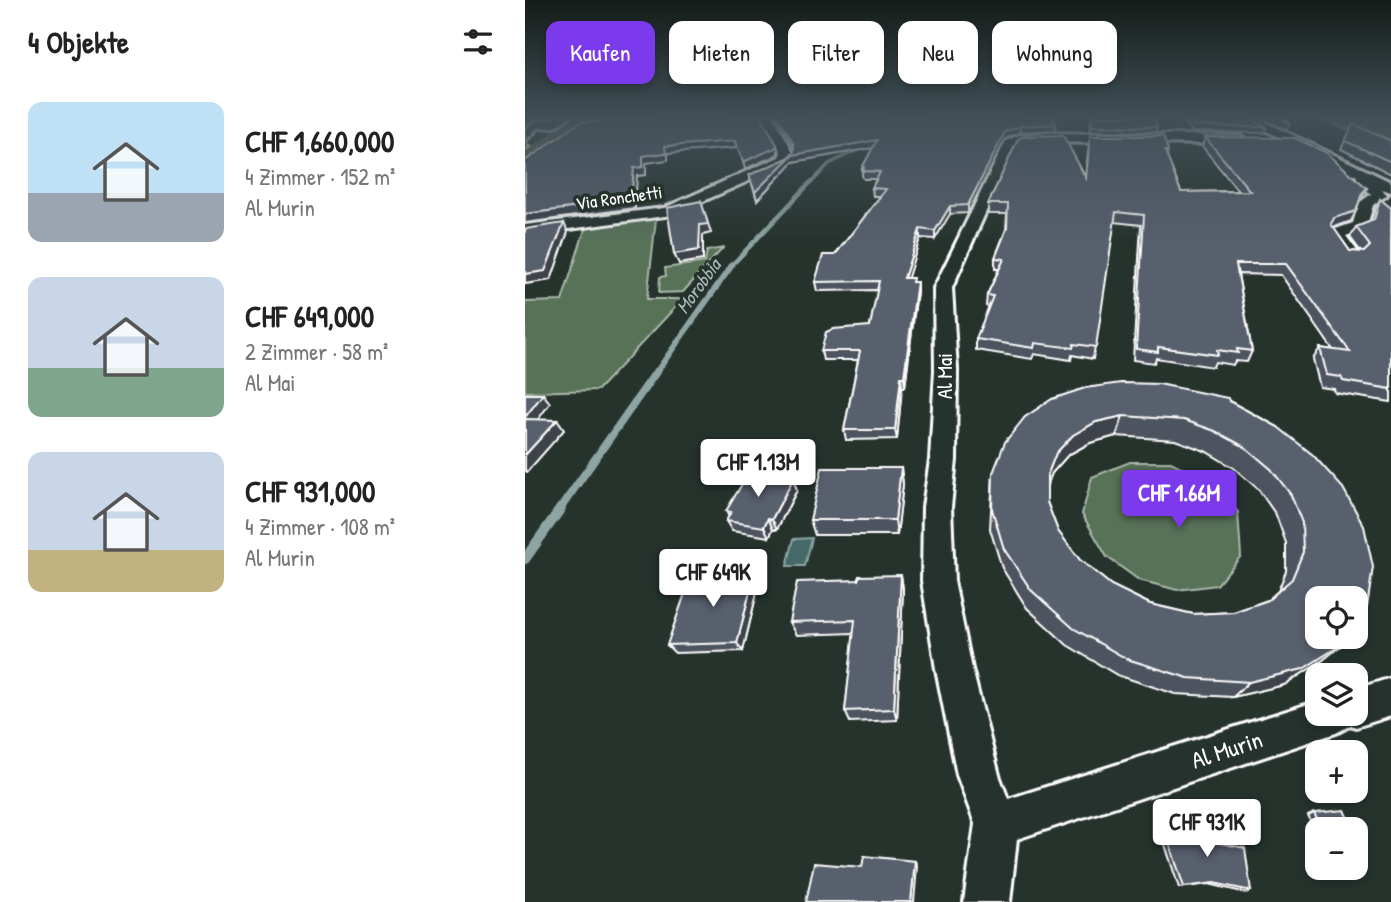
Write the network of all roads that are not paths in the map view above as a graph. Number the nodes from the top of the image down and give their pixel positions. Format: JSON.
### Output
{"nodes":[{"id":1,"x":787,"y":158,"type":"edge"},
{"id":2,"x":1003,"y":158,"type":"edge"},
{"id":3,"x":1332,"y":158,"type":"edge"},
{"id":4,"x":1354,"y":169,"type":"junction"},
{"id":5,"x":1391,"y":188,"type":"edge"},
{"id":6,"x":525,"y":230,"type":"edge"},
{"id":7,"x":1352,"y":256,"type":"edge"},
{"id":8,"x":1391,"y":697,"type":"edge"},
{"id":9,"x":1368,"y":704,"type":"edge"},
{"id":10,"x":1305,"y":724,"type":"edge"},
{"id":11,"x":997,"y":824,"type":"junction"},
{"id":12,"x":988,"y":902,"type":"edge"}],
"edges":[{"from":1,"to":6,"type":"street","name":"Via Ronchetti"},
{"from":2,"to":11,"type":"street","name":"Al Mai"},
{"from":3,"to":4,"type":"street"},
{"from":4,"to":5,"type":"street"},
{"from":4,"to":7,"type":"street"},
{"from":8,"to":9,"type":"street"},
{"from":10,"to":11,"type":"street","name":"Al Murin"},
{"from":11,"to":12,"type":"street","name":"Al Mai"}]}
